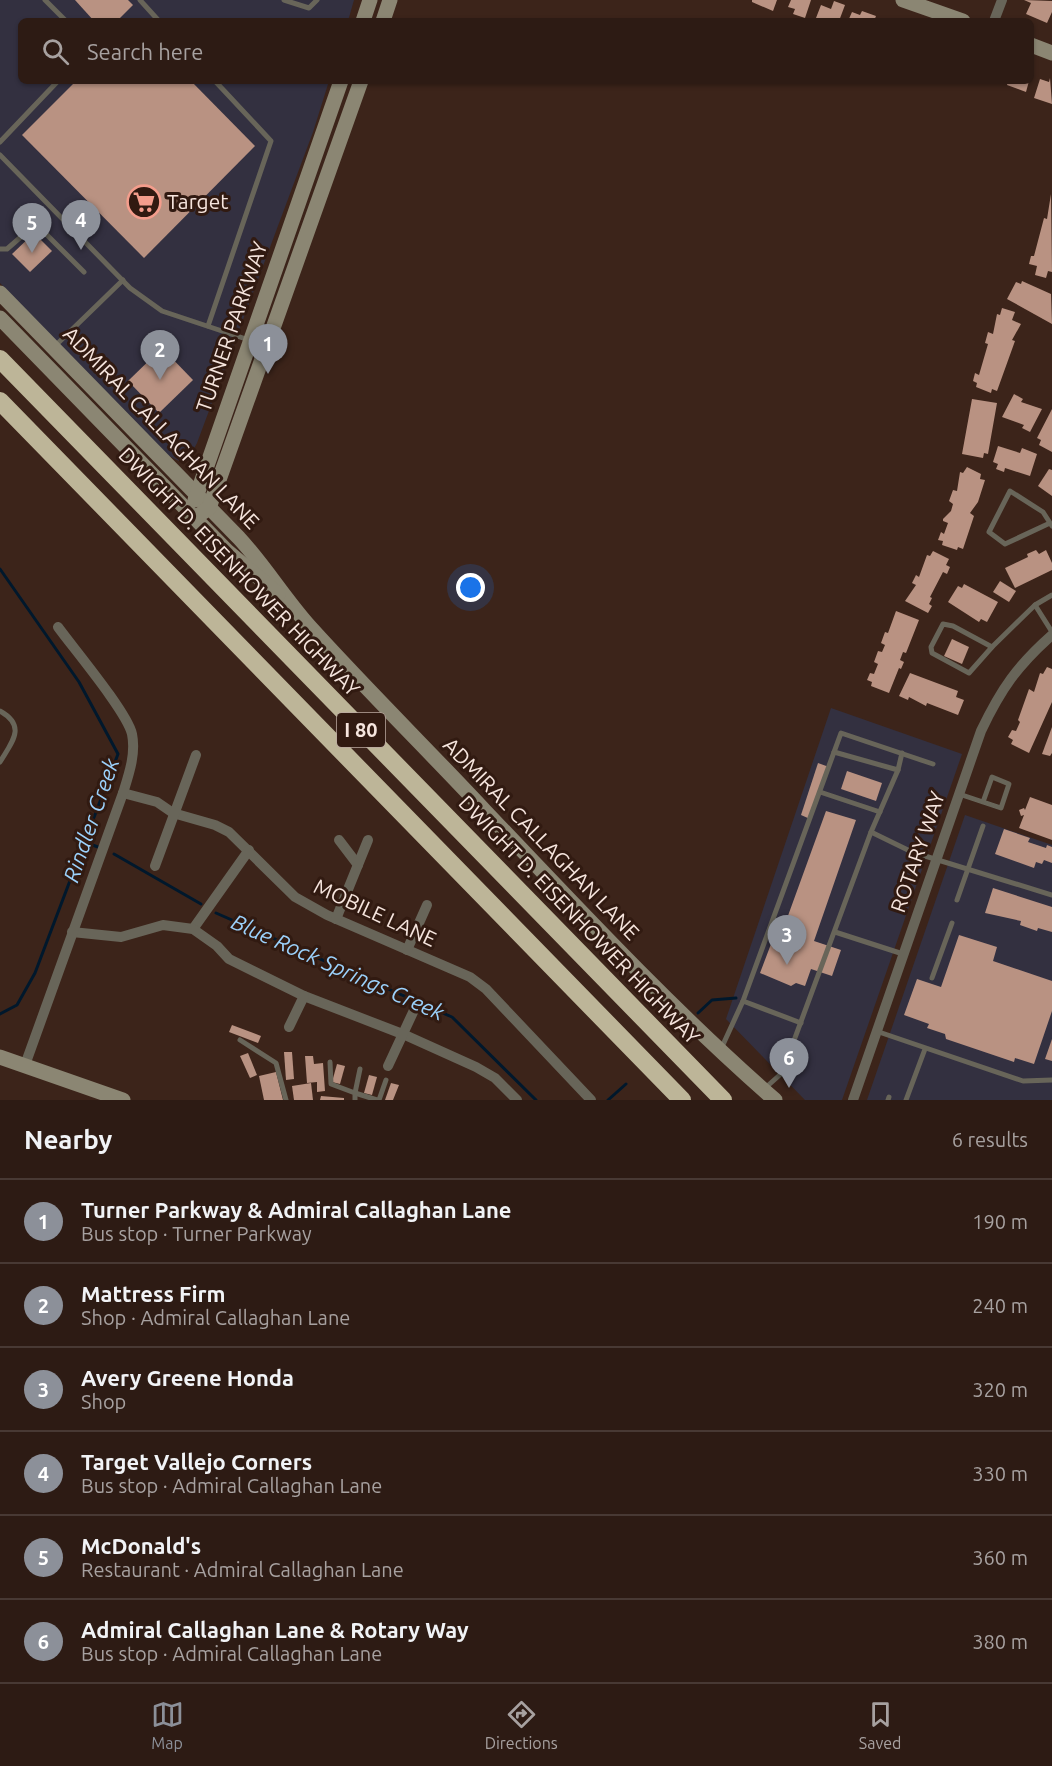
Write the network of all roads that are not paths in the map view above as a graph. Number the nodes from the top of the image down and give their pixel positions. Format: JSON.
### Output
{"nodes":[{"id":1,"x":45,"y":0,"type":"edge"},
{"id":2,"x":140,"y":0,"type":"edge"},
{"id":3,"x":284,"y":0,"type":"edge"},
{"id":4,"x":318,"y":0,"type":"edge"},
{"id":5,"x":370,"y":0,"type":"edge"},
{"id":6,"x":390,"y":0,"type":"edge"},
{"id":7,"x":903,"y":0,"type":"edge"},
{"id":8,"x":1002,"y":0,"type":"edge"},
{"id":9,"x":63,"y":18,"type":"edge"},
{"id":10,"x":156,"y":18,"type":"edge"},
{"id":11,"x":364,"y":18,"type":"edge"},
{"id":12,"x":384,"y":18,"type":"edge"},
{"id":13,"x":954,"y":18,"type":"edge"},
{"id":14,"x":995,"y":18,"type":"edge"},
{"id":15,"x":1034,"y":46,"type":"edge"},
{"id":16,"x":1052,"y":53,"type":"edge"},
{"id":17,"x":55,"y":84,"type":"edge"},
{"id":18,"x":218,"y":84,"type":"edge"},
{"id":19,"x":340,"y":84,"type":"edge"},
{"id":20,"x":361,"y":84,"type":"edge"},
{"id":21,"x":0,"y":142,"type":"edge"},
{"id":22,"x":0,"y":155,"type":"edge"},
{"id":23,"x":0,"y":249,"type":"edge"},
{"id":24,"x":84,"y":272,"type":"dead end"},
{"id":25,"x":123,"y":280,"type":"junction"},
{"id":26,"x":0,"y":293,"type":"edge"},
{"id":27,"x":0,"y":318,"type":"edge"},
{"id":28,"x":208,"y":326,"type":"junction"},
{"id":29,"x":249,"y":340,"type":"junction"},
{"id":30,"x":53,"y":348,"type":"junction"},
{"id":31,"x":0,"y":359,"type":"edge"},
{"id":32,"x":0,"y":401,"type":"edge"},
{"id":33,"x":195,"y":494,"type":"junction"},
{"id":34,"x":209,"y":508,"type":"junction"},
{"id":35,"x":195,"y":518,"type":"junction"},
{"id":36,"x":1051,"y":524,"type":"edge"},
{"id":37,"x":1052,"y":595,"type":"edge"},
{"id":38,"x":285,"y":599,"type":"junction"},
{"id":39,"x":1035,"y":605,"type":"junction"},
{"id":40,"x":58,"y":627,"type":"dead end"},
{"id":41,"x":1052,"y":634,"type":"edge"},
{"id":42,"x":992,"y":647,"type":"junction"},
{"id":43,"x":0,"y":711,"type":"edge"},
{"id":44,"x":834,"y":752,"type":"junction"},
{"id":45,"x":902,"y":753,"type":"junction"},
{"id":46,"x":196,"y":755,"type":"dead end"},
{"id":47,"x":0,"y":762,"type":"edge"},
{"id":48,"x":933,"y":764,"type":"dead end"},
{"id":49,"x":897,"y":770,"type":"junction"},
{"id":50,"x":820,"y":792,"type":"junction"},
{"id":51,"x":123,"y":793,"type":"junction"},
{"id":52,"x":959,"y":794,"type":"junction"},
{"id":53,"x":983,"y":802,"type":"junction"},
{"id":54,"x":880,"y":812,"type":"junction"},
{"id":55,"x":173,"y":813,"type":"junction"},
{"id":56,"x":983,"y":826,"type":"dead end"},
{"id":57,"x":871,"y":832,"type":"junction"},
{"id":58,"x":339,"y":840,"type":"dead end"},
{"id":59,"x":368,"y":840,"type":"dead end"},
{"id":60,"x":249,"y":850,"type":"junction"},
{"id":61,"x":936,"y":859,"type":"junction"},
{"id":62,"x":358,"y":865,"type":"junction"},
{"id":63,"x":155,"y":866,"type":"dead end"},
{"id":64,"x":969,"y":868,"type":"junction"},
{"id":65,"x":1052,"y":895,"type":"edge"},
{"id":66,"x":957,"y":900,"type":"dead end"},
{"id":67,"x":427,"y":905,"type":"dead end"},
{"id":68,"x":336,"y":919,"type":"junction"},
{"id":69,"x":952,"y":922,"type":"dead end"},
{"id":70,"x":193,"y":929,"type":"junction"},
{"id":71,"x":72,"y":932,"type":"junction"},
{"id":72,"x":835,"y":932,"type":"junction"},
{"id":73,"x":407,"y":950,"type":"junction"},
{"id":74,"x":903,"y":954,"type":"junction"},
{"id":75,"x":932,"y":978,"type":"dead end"},
{"id":76,"x":304,"y":996,"type":"junction"},
{"id":77,"x":743,"y":1001,"type":"junction"},
{"id":78,"x":415,"y":1008,"type":"dead end"},
{"id":79,"x":801,"y":1023,"type":"junction"},
{"id":80,"x":289,"y":1027,"type":"dead end"},
{"id":81,"x":876,"y":1031,"type":"junction"},
{"id":82,"x":405,"y":1035,"type":"junction"},
{"id":83,"x":240,"y":1040,"type":"dead end"},
{"id":84,"x":925,"y":1049,"type":"junction"},
{"id":85,"x":720,"y":1052,"type":"junction"},
{"id":86,"x":0,"y":1057,"type":"edge"},
{"id":87,"x":330,"y":1062,"type":"dead end"},
{"id":88,"x":25,"y":1065,"type":"junction"},
{"id":89,"x":388,"y":1066,"type":"dead end"},
{"id":90,"x":360,"y":1069,"type":"dead end"},
{"id":91,"x":386,"y":1080,"type":"dead end"},
{"id":92,"x":1052,"y":1080,"type":"edge"},
{"id":93,"x":769,"y":1095,"type":"edge"},
{"id":94,"x":355,"y":1097,"type":"edge"},
{"id":95,"x":123,"y":1100,"type":"edge"},
{"id":96,"x":286,"y":1100,"type":"edge"},
{"id":97,"x":378,"y":1100,"type":"edge"},
{"id":98,"x":516,"y":1100,"type":"edge"},
{"id":99,"x":591,"y":1100,"type":"edge"},
{"id":100,"x":682,"y":1100,"type":"edge"},
{"id":101,"x":723,"y":1100,"type":"edge"},
{"id":102,"x":854,"y":1100,"type":"edge"},
{"id":103,"x":906,"y":1100,"type":"edge"}],
"edges":[{"from":1,"to":9,"type":"lane"},
{"from":2,"to":10,"type":"lane"},
{"from":3,"to":4,"type":"lane"},
{"from":5,"to":11,"type":"main road"},
{"from":6,"to":12,"type":"main road"},
{"from":7,"to":13,"type":"main road"},
{"from":8,"to":14,"type":"street"},
{"from":15,"to":16,"type":"main road"},
{"from":17,"to":21,"type":"lane"},
{"from":18,"to":28,"type":"lane"},
{"from":19,"to":29,"type":"main road","name":"TURNER PARKWAY"},
{"from":20,"to":34,"type":"main road","name":"TURNER PARKWAY"},
{"from":22,"to":25,"type":"lane"},
{"from":23,"to":24,"type":"lane"},
{"from":25,"to":28,"type":"lane"},
{"from":25,"to":30,"type":"lane"},
{"from":26,"to":30,"type":"main road","name":"ADMIRAL CALLAGHAN LANE"},
{"from":27,"to":35,"type":"main road","name":"ADMIRAL CALLAGHAN LANE"},
{"from":28,"to":29,"type":"lane"},
{"from":29,"to":33,"type":"main road","name":"TURNER PARKWAY"},
{"from":30,"to":33,"type":"main road","name":"ADMIRAL CALLAGHAN LANE"},
{"from":31,"to":101,"type":"highway","name":"DWIGHT D. EISENHOWER HIGHWAY","number":"I 80"},
{"from":32,"to":100,"type":"highway","number":"I 80"},
{"from":33,"to":34,"type":"main road","name":"ADMIRAL CALLAGHAN LANE"},
{"from":33,"to":35,"type":"main road","name":"TURNER PARKWAY"},
{"from":34,"to":35,"type":"main road"},
{"from":34,"to":38,"type":"main road","name":"ADMIRAL CALLAGHAN LANE"},
{"from":35,"to":38,"type":"main road","name":"ADMIRAL CALLAGHAN LANE"},
{"from":36,"to":36,"type":"lane"},
{"from":37,"to":39,"type":"lane"},
{"from":38,"to":85,"type":"main road","name":"ADMIRAL CALLAGHAN LANE"},
{"from":39,"to":41,"type":"lane"},
{"from":39,"to":42,"type":"lane"},
{"from":40,"to":51,"type":"street"},
{"from":41,"to":52,"type":"street","name":"ROTARY WAY"},
{"from":42,"to":42,"type":"lane"},
{"from":43,"to":47,"type":"lane"},
{"from":44,"to":45,"type":"lane"},
{"from":44,"to":49,"type":"lane"},
{"from":44,"to":50,"type":"lane"},
{"from":45,"to":48,"type":"lane"},
{"from":45,"to":49,"type":"lane"},
{"from":46,"to":55,"type":"street"},
{"from":49,"to":54,"type":"lane"},
{"from":50,"to":54,"type":"lane"},
{"from":50,"to":77,"type":"lane"},
{"from":51,"to":55,"type":"street","name":"MOBILE LANE"},
{"from":51,"to":71,"type":"street"},
{"from":52,"to":53,"type":"lane"},
{"from":52,"to":61,"type":"street","name":"ROTARY WAY"},
{"from":53,"to":53,"type":"lane"},
{"from":54,"to":57,"type":"lane"},
{"from":55,"to":60,"type":"street","name":"MOBILE LANE"},
{"from":55,"to":63,"type":"street"},
{"from":56,"to":64,"type":"lane"},
{"from":57,"to":61,"type":"lane"},
{"from":57,"to":72,"type":"lane"},
{"from":58,"to":62,"type":"street"},
{"from":59,"to":62,"type":"street"},
{"from":60,"to":68,"type":"street","name":"MOBILE LANE"},
{"from":60,"to":70,"type":"street"},
{"from":61,"to":64,"type":"lane"},
{"from":61,"to":74,"type":"street","name":"ROTARY WAY"},
{"from":62,"to":68,"type":"street"},
{"from":64,"to":65,"type":"lane"},
{"from":64,"to":66,"type":"lane"},
{"from":67,"to":73,"type":"street"},
{"from":68,"to":73,"type":"street","name":"MOBILE LANE"},
{"from":69,"to":75,"type":"lane"},
{"from":70,"to":71,"type":"street"},
{"from":70,"to":76,"type":"street"},
{"from":71,"to":88,"type":"street"},
{"from":72,"to":74,"type":"lane"},
{"from":72,"to":79,"type":"lane"},
{"from":73,"to":99,"type":"street","name":"MOBILE LANE"},
{"from":74,"to":81,"type":"street","name":"ROTARY WAY"},
{"from":76,"to":80,"type":"street"},
{"from":76,"to":82,"type":"street"},
{"from":77,"to":79,"type":"lane"},
{"from":77,"to":85,"type":"lane"},
{"from":78,"to":82,"type":"street"},
{"from":79,"to":93,"type":"lane"},
{"from":81,"to":84,"type":"lane"},
{"from":81,"to":102,"type":"street","name":"ROTARY WAY"},
{"from":82,"to":89,"type":"street"},
{"from":82,"to":98,"type":"street"},
{"from":83,"to":96,"type":"lane"},
{"from":84,"to":92,"type":"lane"},
{"from":84,"to":103,"type":"lane"},
{"from":85,"to":93,"type":"main road","name":"ADMIRAL CALLAGHAN LANE"},
{"from":86,"to":88,"type":"main road"},
{"from":87,"to":94,"type":"lane"},
{"from":88,"to":95,"type":"main road"},
{"from":90,"to":94,"type":"lane"},
{"from":91,"to":97,"type":"lane"},
{"from":94,"to":97,"type":"lane"}]}
